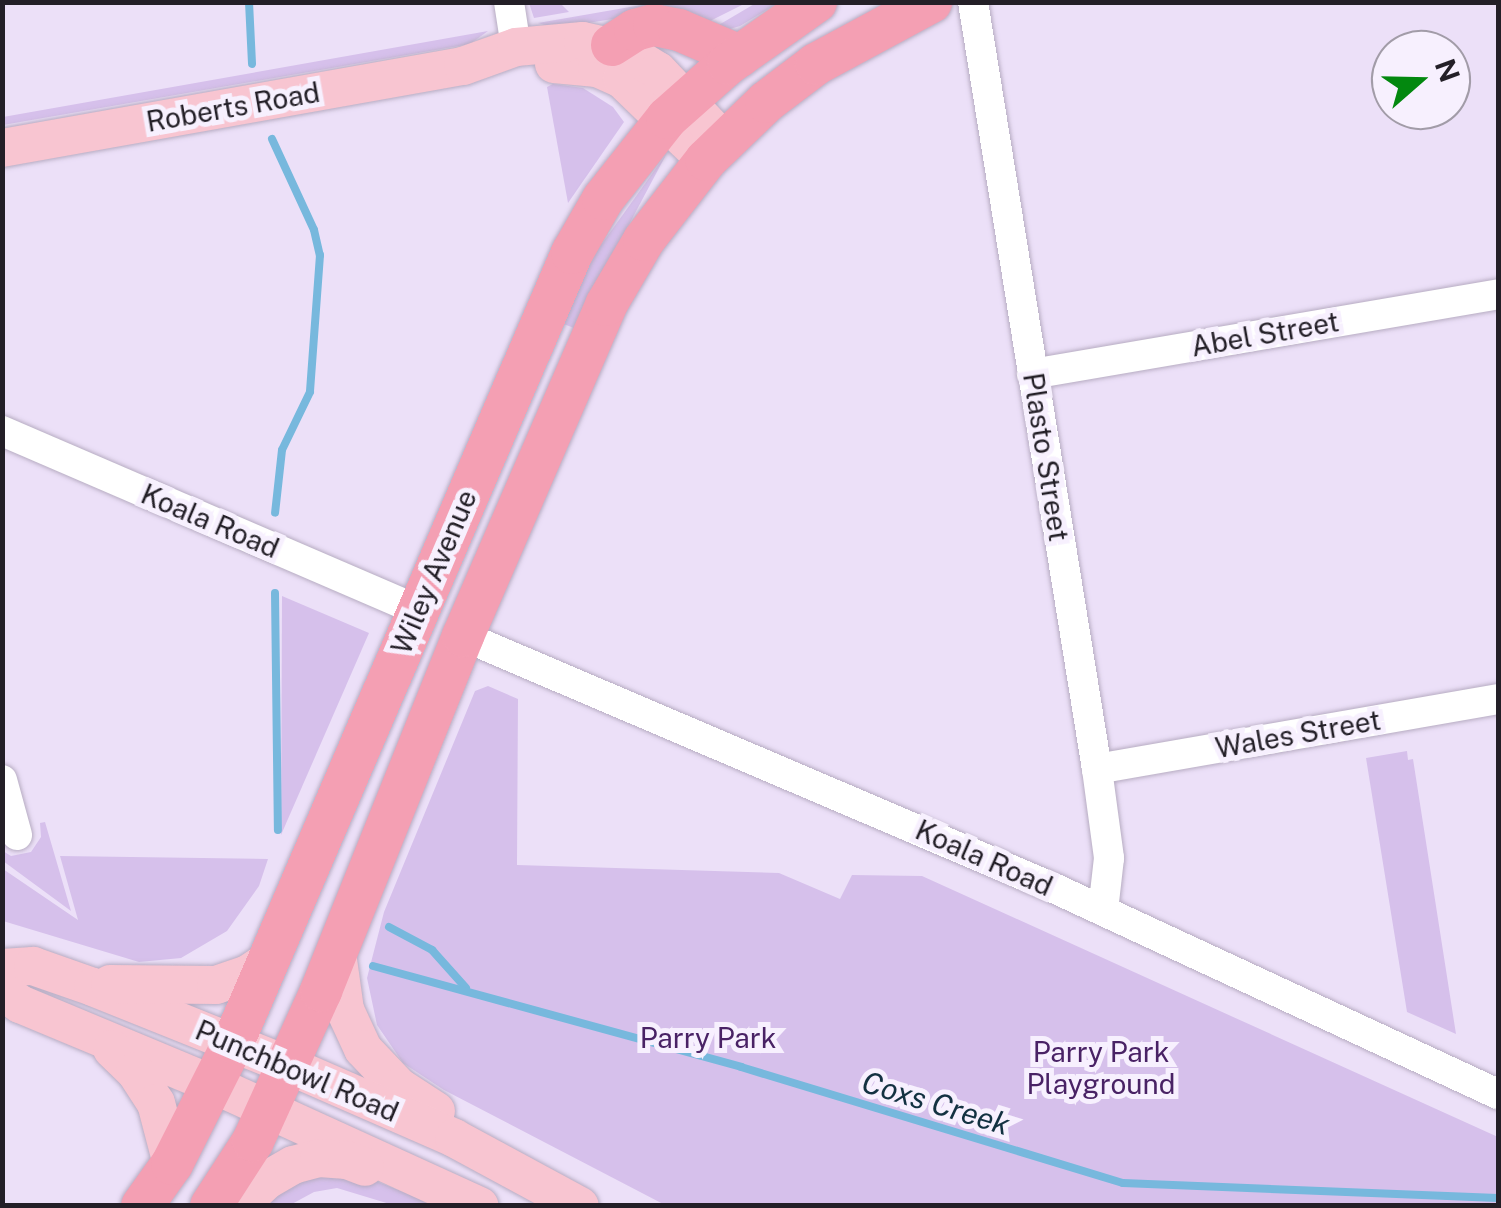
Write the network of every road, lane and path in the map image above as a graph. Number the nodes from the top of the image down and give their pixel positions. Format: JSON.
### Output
{"nodes":[{"id":1,"x":509,"y":2,"type":"edge"},
{"id":2,"x":816,"y":2,"type":"edge"},
{"id":3,"x":931,"y":2,"type":"edge"},
{"id":4,"x":974,"y":2,"type":"edge"},
{"id":5,"x":612,"y":45,"type":"junction"},
{"id":6,"x":516,"y":47,"type":"junction"},
{"id":7,"x":740,"y":56,"type":"junction"},
{"id":8,"x":462,"y":66,"type":"junction"},
{"id":9,"x":677,"y":109,"type":"junction"},
{"id":10,"x":2,"y":148,"type":"edge"},
{"id":11,"x":715,"y":150,"type":"junction"},
{"id":12,"x":1498,"y":294,"type":"edge"},
{"id":13,"x":1032,"y":374,"type":"junction"},
{"id":14,"x":2,"y":430,"type":"edge"},
{"id":15,"x":418,"y":610,"type":"junction"},
{"id":16,"x":463,"y":636,"type":"junction"},
{"id":17,"x":1498,"y":699,"type":"edge"},
{"id":18,"x":1097,"y":770,"type":"junction"},
{"id":19,"x":2,"y":780,"type":"edge"},
{"id":20,"x":17,"y":834,"type":"dead end"},
{"id":21,"x":1103,"y":911,"type":"junction"},
{"id":22,"x":337,"y":954,"type":"junction"},
{"id":23,"x":269,"y":960,"type":"junction"},
{"id":24,"x":2,"y":968,"type":"edge"},
{"id":25,"x":93,"y":987,"type":"junction"},
{"id":26,"x":2,"y":991,"type":"edge"},
{"id":27,"x":99,"y":1037,"type":"junction"},
{"id":28,"x":232,"y":1043,"type":"junction"},
{"id":29,"x":285,"y":1064,"type":"junction"},
{"id":30,"x":212,"y":1084,"type":"junction"},
{"id":31,"x":1498,"y":1094,"type":"edge"},
{"id":32,"x":266,"y":1108,"type":"junction"},
{"id":33,"x":454,"y":1138,"type":"junction"},
{"id":34,"x":172,"y":1164,"type":"junction"},
{"id":35,"x":432,"y":1182,"type":"junction"},
{"id":36,"x":142,"y":1206,"type":"edge"},
{"id":37,"x":211,"y":1206,"type":"edge"},
{"id":38,"x":239,"y":1206,"type":"edge"},
{"id":39,"x":480,"y":1206,"type":"edge"},
{"id":40,"x":580,"y":1206,"type":"edge"}],
"edges":[{"from":1,"to":6,"type":"street"},
{"from":2,"to":7,"type":"highway"},
{"from":3,"to":11,"type":"highway"},
{"from":4,"to":13,"type":"street","name":"Plasto Street"},
{"from":5,"to":6,"type":"main road","name":"Roberts Road"},
{"from":5,"to":7,"type":"highway"},
{"from":5,"to":9,"type":"main road","name":"Roberts Road"},
{"from":6,"to":8,"type":"main road","name":"Roberts Road"},
{"from":7,"to":9,"type":"highway"},
{"from":8,"to":9,"type":"main road","name":"Roberts Road"},
{"from":8,"to":10,"type":"main road","name":"Roberts Road"},
{"from":9,"to":11,"type":"main road","name":"Roberts Road"},
{"from":9,"to":15,"type":"highway","name":"Wiley Avenue"},
{"from":11,"to":16,"type":"highway","name":"Wiley Avenue"},
{"from":12,"to":13,"type":"street","name":"Abel Street"},
{"from":13,"to":18,"type":"street","name":"Plasto Street"},
{"from":14,"to":15,"type":"street","name":"Koala Road"},
{"from":15,"to":23,"type":"highway","name":"Wiley Avenue"},
{"from":16,"to":21,"type":"street","name":"Koala Road"},
{"from":16,"to":22,"type":"highway","name":"Wiley Avenue"},
{"from":17,"to":18,"type":"street","name":"Wales Street"},
{"from":18,"to":21,"type":"street","name":"Plasto Street"},
{"from":19,"to":20,"type":"street"},
{"from":21,"to":31,"type":"street","name":"Koala Road"},
{"from":22,"to":29,"type":"highway","name":"Wiley Avenue"},
{"from":22,"to":33,"type":"main road"},
{"from":23,"to":25,"type":"main road"},
{"from":23,"to":28,"type":"highway","name":"Wiley Avenue"},
{"from":24,"to":25,"type":"main road","name":"Punchbowl Road"},
{"from":25,"to":28,"type":"main road","name":"Punchbowl Road"},
{"from":26,"to":27,"type":"main road","name":"Punchbowl Road"},
{"from":27,"to":30,"type":"main road","name":"Punchbowl Road"},
{"from":27,"to":34,"type":"main road"},
{"from":28,"to":29,"type":"main road","name":"Punchbowl Road"},
{"from":28,"to":30,"type":"highway","name":"Wiley Avenue"},
{"from":29,"to":32,"type":"highway","name":"Wiley Avenue"},
{"from":29,"to":33,"type":"main road","name":"Punchbowl Road"},
{"from":30,"to":32,"type":"main road","name":"Punchbowl Road"},
{"from":30,"to":34,"type":"highway","name":"Wiley Avenue"},
{"from":32,"to":35,"type":"main road","name":"Punchbowl Road"},
{"from":32,"to":37,"type":"highway","name":"Wiley Avenue"},
{"from":33,"to":40,"type":"main road","name":"Punchbowl Road"},
{"from":34,"to":36,"type":"highway","name":"Wiley Avenue"},
{"from":35,"to":38,"type":"main road"},
{"from":35,"to":39,"type":"main road","name":"Punchbowl Road"}]}
